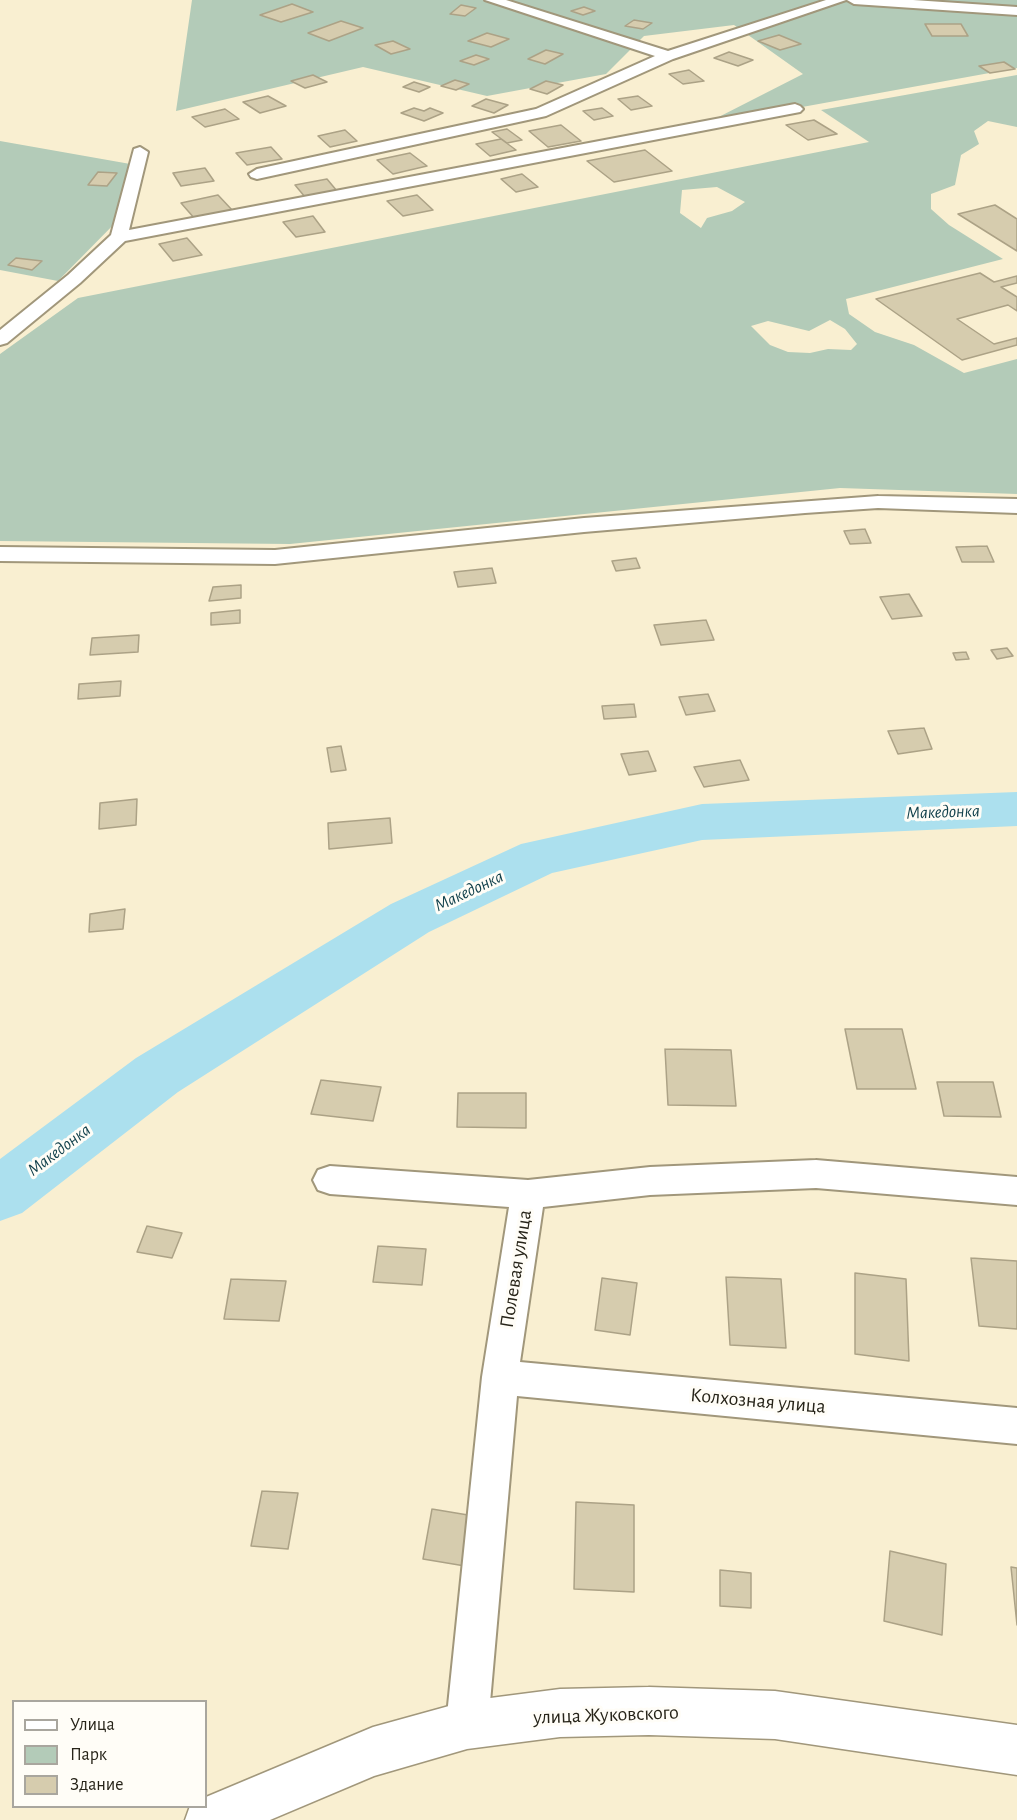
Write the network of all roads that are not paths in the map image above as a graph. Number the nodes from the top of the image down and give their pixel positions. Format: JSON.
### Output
{"nodes":[{"id":1,"x":492,"y":0,"type":"edge"},
{"id":2,"x":840,"y":0,"type":"edge"},
{"id":3,"x":854,"y":0,"type":"edge"},
{"id":4,"x":1017,"y":11,"type":"edge"},
{"id":5,"x":668,"y":56,"type":"junction"},
{"id":6,"x":795,"y":109,"type":"dead end"},
{"id":7,"x":140,"y":152,"type":"dead end"},
{"id":8,"x":257,"y":174,"type":"dead end"},
{"id":9,"x":119,"y":237,"type":"junction"},
{"id":10,"x":0,"y":339,"type":"edge"},
{"id":11,"x":1017,"y":506,"type":"edge"},
{"id":12,"x":0,"y":554,"type":"edge"},
{"id":13,"x":330,"y":1180,"type":"dead end"},
{"id":14,"x":1017,"y":1191,"type":"edge"},
{"id":15,"x":528,"y":1194,"type":"junction"},
{"id":16,"x":500,"y":1377,"type":"junction"},
{"id":17,"x":1017,"y":1426,"type":"edge"},
{"id":18,"x":467,"y":1725,"type":"junction"},
{"id":19,"x":1017,"y":1750,"type":"edge"},
{"id":20,"x":210,"y":1820,"type":"edge"}],
"edges":[{"from":1,"to":5,"type":"street"},
{"from":2,"to":5,"type":"street"},
{"from":3,"to":4,"type":"street"},
{"from":5,"to":8,"type":"street"},
{"from":6,"to":9,"type":"street"},
{"from":7,"to":9,"type":"street"},
{"from":9,"to":10,"type":"street"},
{"from":11,"to":12,"type":"street"},
{"from":13,"to":15,"type":"street"},
{"from":14,"to":15,"type":"street","name":"Полевая улица"},
{"from":15,"to":16,"type":"street","name":"Полевая улица"},
{"from":16,"to":17,"type":"street","name":"Колхозная улица"},
{"from":16,"to":18,"type":"street","name":"Полевая улица"},
{"from":18,"to":19,"type":"main road","name":"улица Жуковского"},
{"from":18,"to":20,"type":"main road","name":"улица Жуковского"}]}
